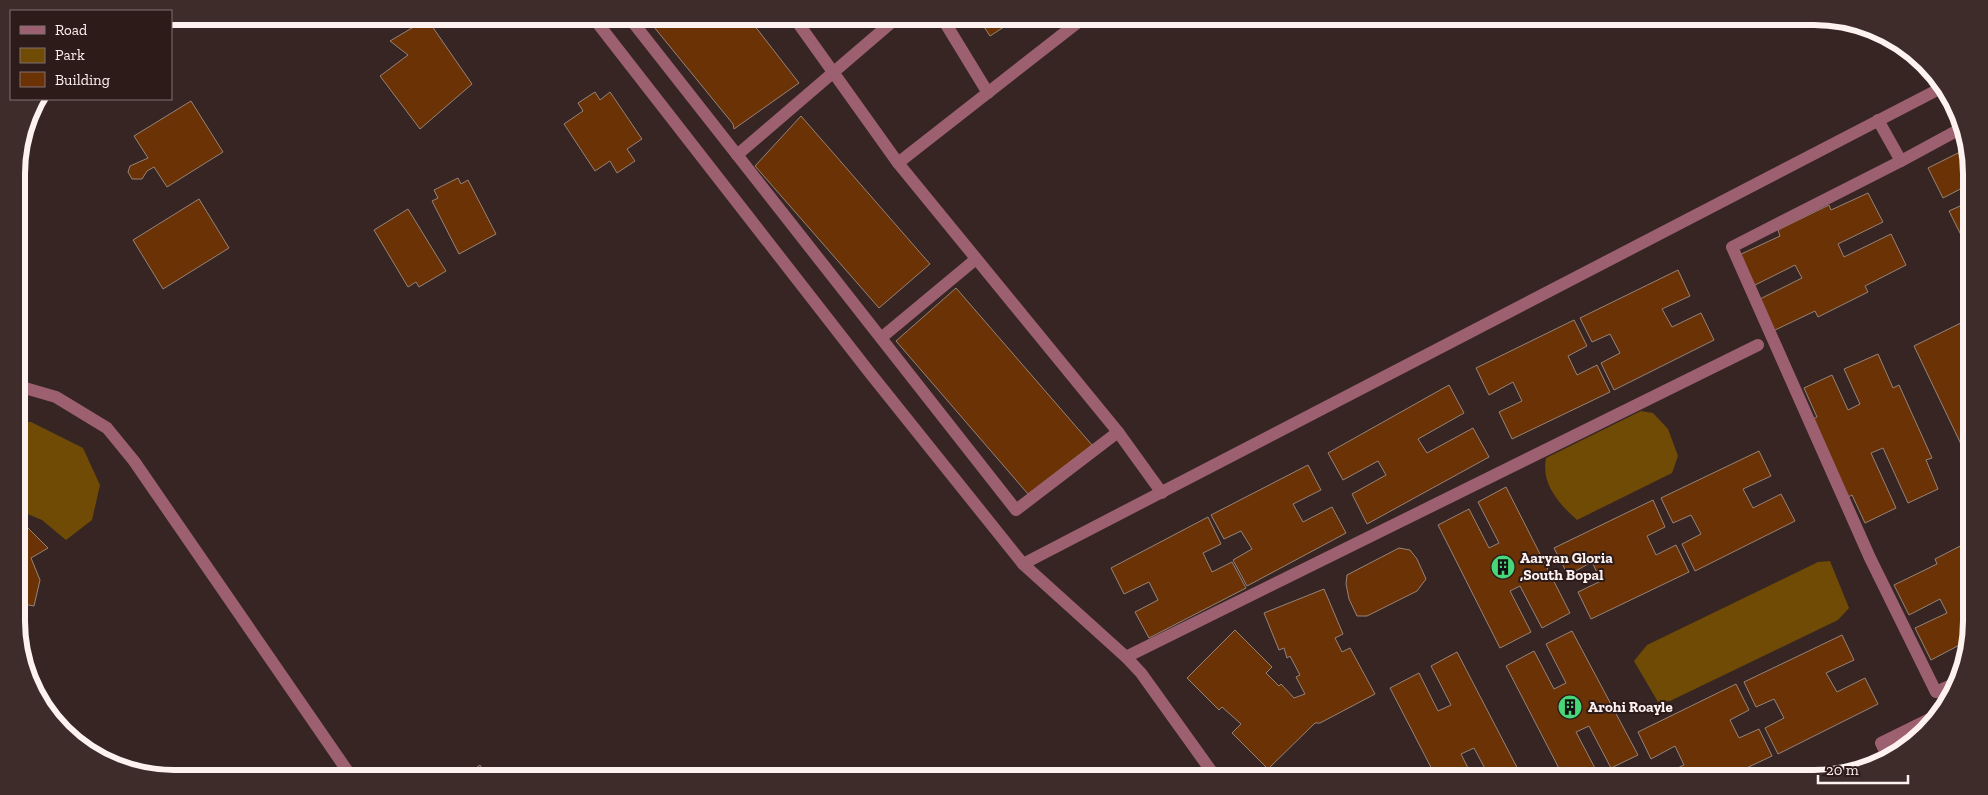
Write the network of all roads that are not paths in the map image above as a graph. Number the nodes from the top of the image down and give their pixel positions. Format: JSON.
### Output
{"nodes":[{"id":1,"x":599,"y":25,"type":"edge"},
{"id":2,"x":635,"y":25,"type":"edge"},
{"id":3,"x":799,"y":25,"type":"edge"},
{"id":4,"x":889,"y":25,"type":"edge"},
{"id":5,"x":946,"y":25,"type":"edge"},
{"id":6,"x":1075,"y":25,"type":"edge"},
{"id":7,"x":833,"y":74,"type":"junction"},
{"id":8,"x":1937,"y":89,"type":"edge"},
{"id":9,"x":988,"y":93,"type":"junction"},
{"id":10,"x":1878,"y":120,"type":"junction"},
{"id":11,"x":1957,"y":131,"type":"edge"},
{"id":12,"x":737,"y":155,"type":"junction"},
{"id":13,"x":1901,"y":160,"type":"junction"},
{"id":14,"x":898,"y":163,"type":"junction"},
{"id":15,"x":976,"y":259,"type":"junction"},
{"id":16,"x":881,"y":338,"type":"junction"},
{"id":17,"x":1758,"y":345,"type":"dead end"},
{"id":18,"x":25,"y":388,"type":"edge"},
{"id":19,"x":1118,"y":432,"type":"junction"},
{"id":20,"x":1162,"y":493,"type":"junction"},
{"id":21,"x":1023,"y":564,"type":"junction"},
{"id":22,"x":1126,"y":657,"type":"junction"},
{"id":23,"x":1948,"y":686,"type":"edge"},
{"id":24,"x":1924,"y":721,"type":"edge"},
{"id":25,"x":1885,"y":752,"type":"edge"},
{"id":26,"x":347,"y":770,"type":"edge"},
{"id":27,"x":1211,"y":770,"type":"edge"}],
"edges":[{"from":1,"to":21,"type":"street"},
{"from":2,"to":12,"type":"street"},
{"from":3,"to":7,"type":"street"},
{"from":4,"to":7,"type":"street"},
{"from":5,"to":9,"type":"street"},
{"from":6,"to":9,"type":"street"},
{"from":7,"to":12,"type":"street"},
{"from":7,"to":14,"type":"street"},
{"from":8,"to":10,"type":"street"},
{"from":9,"to":14,"type":"street"},
{"from":10,"to":13,"type":"street"},
{"from":10,"to":20,"type":"street"},
{"from":11,"to":13,"type":"street"},
{"from":12,"to":16,"type":"street"},
{"from":13,"to":23,"type":"street"},
{"from":14,"to":15,"type":"street"},
{"from":15,"to":16,"type":"street"},
{"from":15,"to":19,"type":"street"},
{"from":16,"to":19,"type":"street"},
{"from":17,"to":22,"type":"street"},
{"from":18,"to":26,"type":"street"},
{"from":19,"to":20,"type":"street"},
{"from":20,"to":21,"type":"street"},
{"from":21,"to":22,"type":"street"},
{"from":22,"to":27,"type":"street"},
{"from":24,"to":25,"type":"street"}]}
